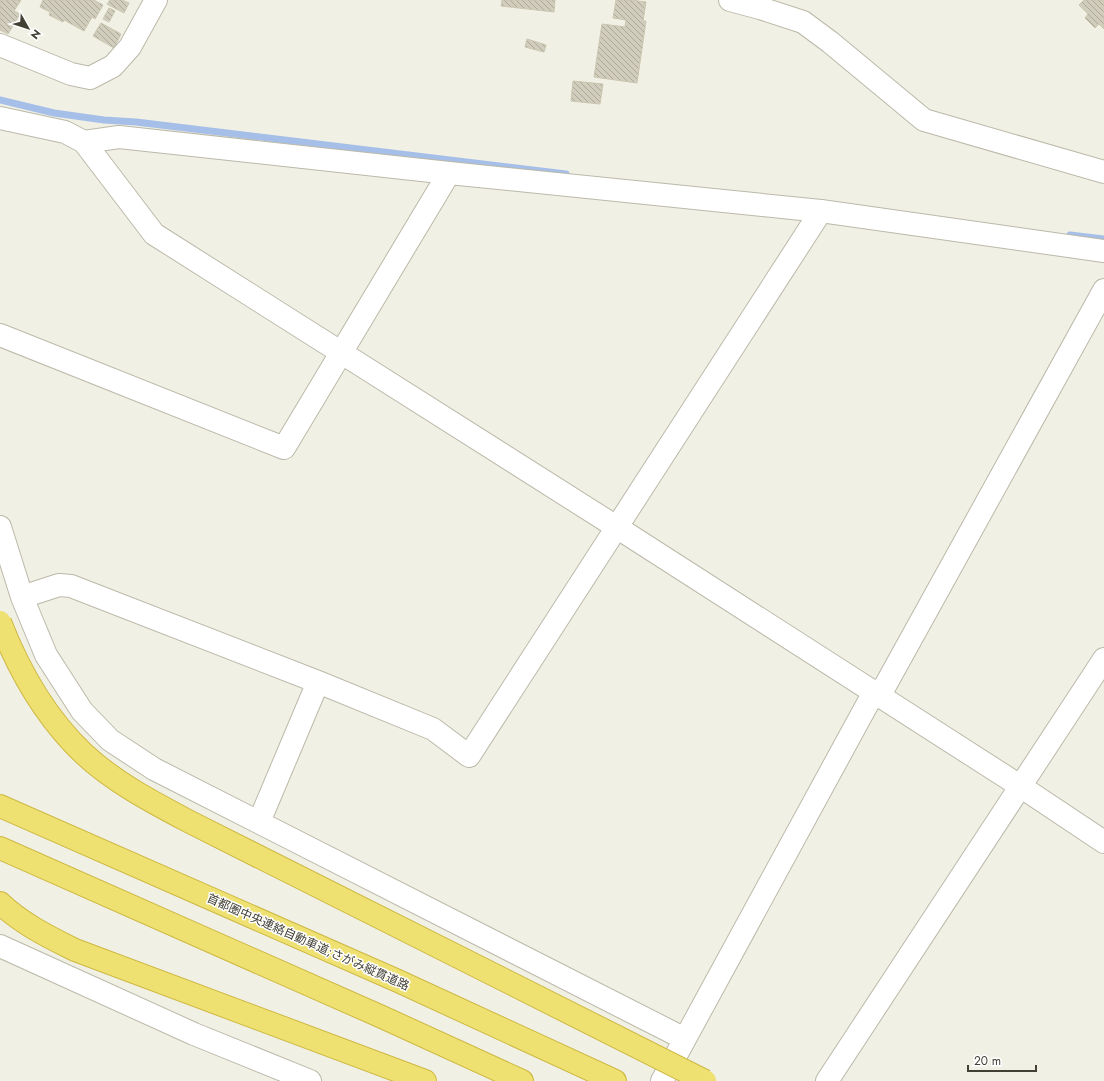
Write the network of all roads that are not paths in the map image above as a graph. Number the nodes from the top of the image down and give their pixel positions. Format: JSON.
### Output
{"nodes":[{"id":1,"x":156,"y":0,"type":"edge"},
{"id":2,"x":730,"y":0,"type":"edge"},
{"id":3,"x":0,"y":45,"type":"edge"},
{"id":4,"x":0,"y":118,"type":"edge"},
{"id":5,"x":84,"y":142,"type":"junction"},
{"id":6,"x":1104,"y":172,"type":"edge"},
{"id":7,"x":449,"y":173,"type":"junction"},
{"id":8,"x":821,"y":211,"type":"junction"},
{"id":9,"x":1104,"y":251,"type":"edge"},
{"id":10,"x":1104,"y":290,"type":"edge"},
{"id":11,"x":0,"y":335,"type":"edge"},
{"id":12,"x":342,"y":352,"type":"junction"},
{"id":13,"x":0,"y":527,"type":"edge"},
{"id":14,"x":618,"y":528,"type":"junction"},
{"id":15,"x":22,"y":597,"type":"junction"},
{"id":16,"x":0,"y":622,"type":"edge"},
{"id":17,"x":1104,"y":659,"type":"edge"},
{"id":18,"x":318,"y":682,"type":"junction"},
{"id":19,"x":875,"y":694,"type":"junction"},
{"id":20,"x":1020,"y":786,"type":"junction"},
{"id":21,"x":0,"y":806,"type":"edge"},
{"id":22,"x":259,"y":822,"type":"junction"},
{"id":23,"x":1104,"y":842,"type":"edge"},
{"id":24,"x":0,"y":848,"type":"edge"},
{"id":25,"x":0,"y":903,"type":"edge"},
{"id":26,"x":0,"y":946,"type":"edge"},
{"id":27,"x":685,"y":1039,"type":"junction"},
{"id":28,"x":310,"y":1081,"type":"edge"},
{"id":29,"x":425,"y":1081,"type":"edge"},
{"id":30,"x":522,"y":1081,"type":"edge"},
{"id":31,"x":615,"y":1081,"type":"edge"},
{"id":32,"x":662,"y":1081,"type":"edge"},
{"id":33,"x":705,"y":1081,"type":"edge"},
{"id":34,"x":827,"y":1081,"type":"edge"}],
"edges":[{"from":1,"to":3,"type":"street"},
{"from":2,"to":6,"type":"street"},
{"from":4,"to":5,"type":"street"},
{"from":5,"to":7,"type":"street"},
{"from":5,"to":12,"type":"street"},
{"from":7,"to":8,"type":"street"},
{"from":7,"to":12,"type":"street"},
{"from":8,"to":9,"type":"street"},
{"from":8,"to":14,"type":"street"},
{"from":10,"to":19,"type":"street"},
{"from":11,"to":12,"type":"street"},
{"from":12,"to":14,"type":"street"},
{"from":13,"to":15,"type":"street"},
{"from":14,"to":18,"type":"street"},
{"from":14,"to":19,"type":"street"},
{"from":15,"to":18,"type":"street"},
{"from":15,"to":22,"type":"street"},
{"from":16,"to":33,"type":"highway","bridge":true},
{"from":17,"to":20,"type":"street"},
{"from":18,"to":22,"type":"street"},
{"from":19,"to":20,"type":"street"},
{"from":19,"to":27,"type":"street"},
{"from":20,"to":23,"type":"street"},
{"from":20,"to":34,"type":"street"},
{"from":21,"to":31,"type":"highway","name":"首都圏中央連絡自動車道;さがみ縦貫道路"},
{"from":22,"to":27,"type":"street"},
{"from":24,"to":30,"type":"highway"},
{"from":25,"to":29,"type":"highway"},
{"from":26,"to":28,"type":"street"},
{"from":27,"to":32,"type":"street"}]}
